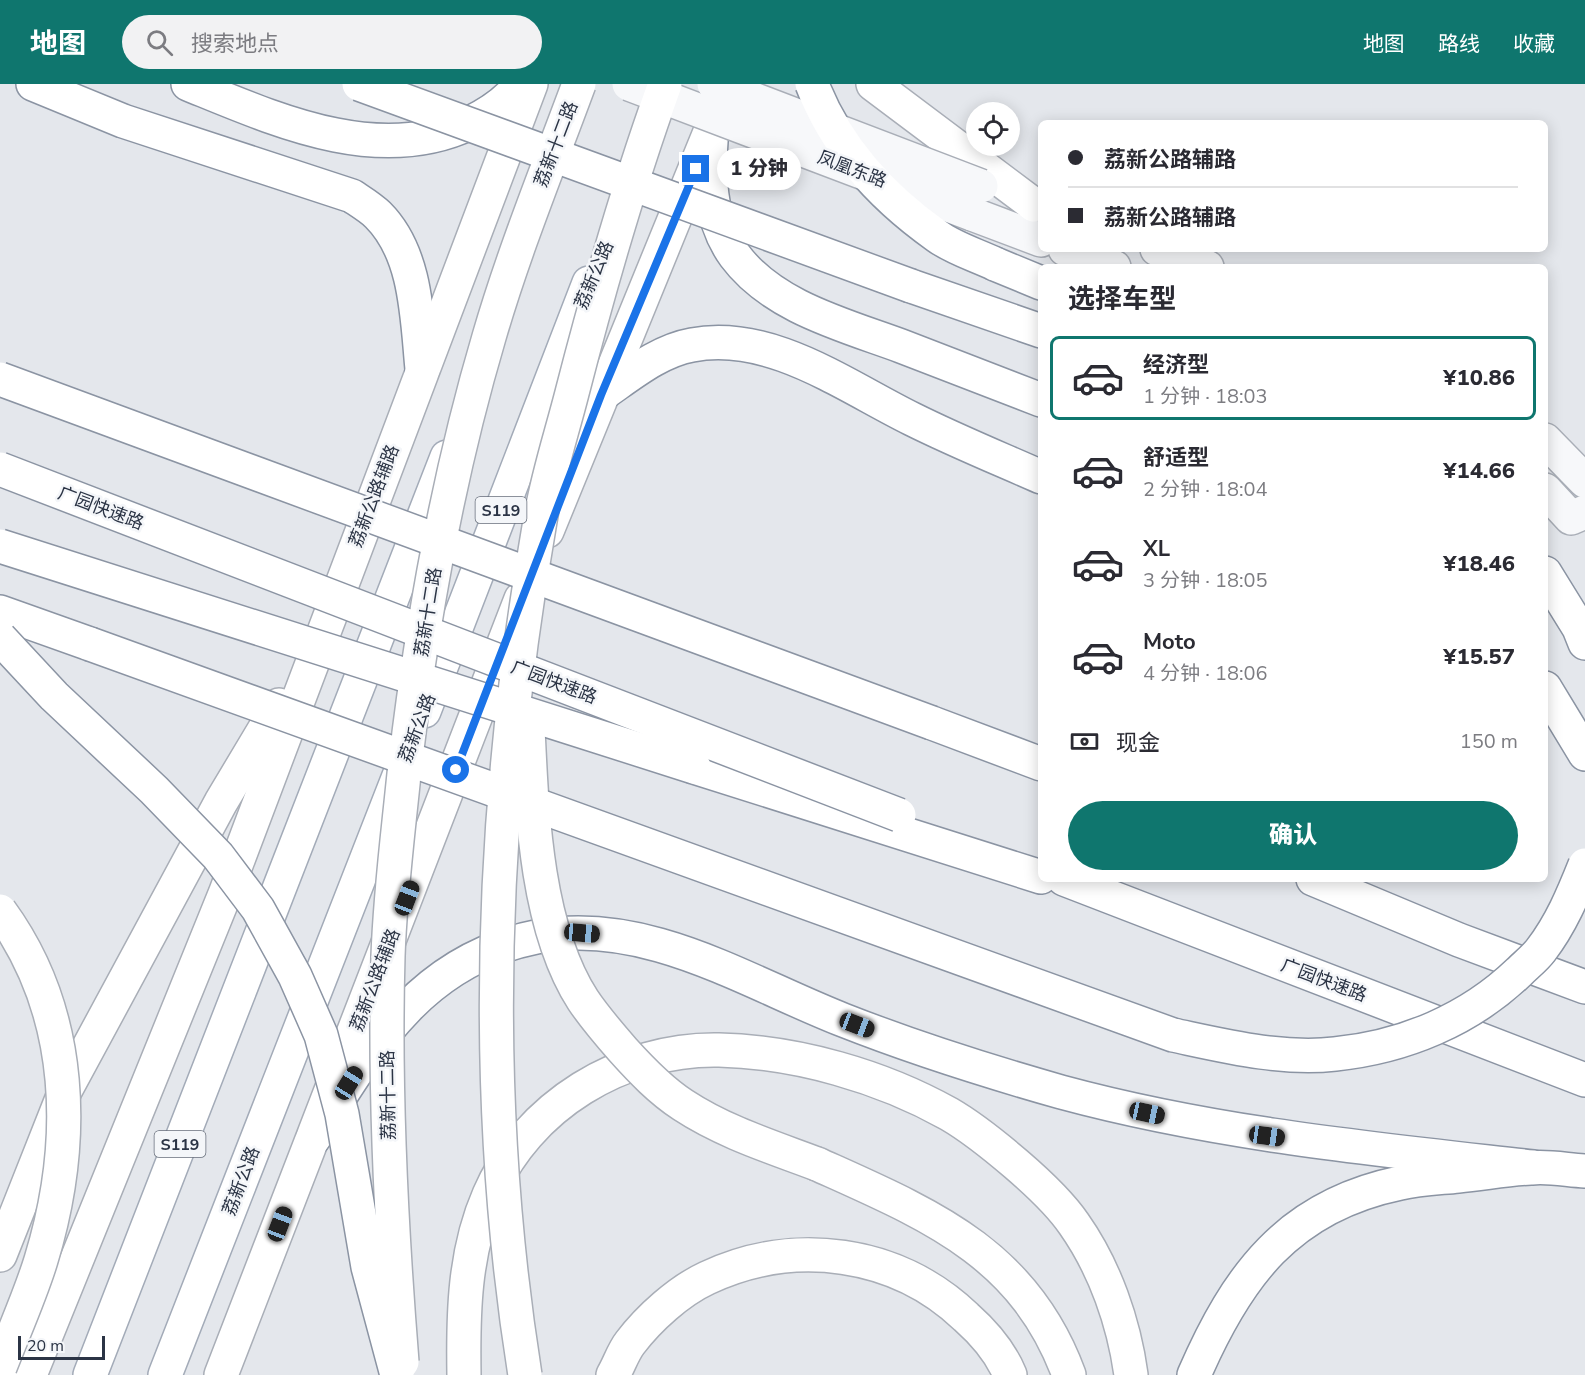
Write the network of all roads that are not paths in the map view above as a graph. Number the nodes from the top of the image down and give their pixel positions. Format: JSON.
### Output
{"nodes":[{"id":1,"x":33,"y":84,"type":"edge"},
{"id":2,"x":188,"y":84,"type":"edge"},
{"id":3,"x":359,"y":84,"type":"edge"},
{"id":4,"x":520,"y":84,"type":"edge"},
{"id":5,"x":531,"y":84,"type":"edge"},
{"id":6,"x":579,"y":84,"type":"edge"},
{"id":7,"x":591,"y":84,"type":"edge"},
{"id":8,"x":629,"y":84,"type":"edge"},
{"id":9,"x":665,"y":84,"type":"edge"},
{"id":10,"x":678,"y":84,"type":"edge"},
{"id":11,"x":714,"y":84,"type":"edge"},
{"id":12,"x":731,"y":84,"type":"edge"},
{"id":13,"x":812,"y":84,"type":"edge"},
{"id":14,"x":873,"y":84,"type":"edge"},
{"id":15,"x":711,"y":129,"type":"junction"},
{"id":16,"x":977,"y":200,"type":"junction"},
{"id":17,"x":1038,"y":206,"type":"edge"},
{"id":18,"x":1038,"y":238,"type":"edge"},
{"id":19,"x":1073,"y":252,"type":"edge"},
{"id":20,"x":1166,"y":252,"type":"edge"},
{"id":21,"x":1105,"y":264,"type":"edge"},
{"id":22,"x":1200,"y":264,"type":"edge"},
{"id":23,"x":1038,"y":282,"type":"edge"},
{"id":24,"x":1038,"y":330,"type":"edge"},
{"id":25,"x":422,"y":369,"type":"junction"},
{"id":26,"x":0,"y":379,"type":"edge"},
{"id":27,"x":601,"y":395,"type":"junction"},
{"id":28,"x":1038,"y":399,"type":"edge"},
{"id":29,"x":1548,"y":443,"type":"edge"},
{"id":30,"x":0,"y":469,"type":"edge"},
{"id":31,"x":1038,"y":476,"type":"edge"},
{"id":32,"x":1585,"y":481,"type":"edge"},
{"id":33,"x":1548,"y":493,"type":"edge"},
{"id":34,"x":1585,"y":512,"type":"edge"},
{"id":35,"x":0,"y":546,"type":"edge"},
{"id":36,"x":1548,"y":578,"type":"edge"},
{"id":37,"x":0,"y":612,"type":"edge"},
{"id":38,"x":524,"y":627,"type":"junction"},
{"id":39,"x":322,"y":634,"type":"junction"},
{"id":40,"x":0,"y":638,"type":"edge"},
{"id":41,"x":1585,"y":643,"type":"edge"},
{"id":42,"x":1548,"y":693,"type":"edge"},
{"id":43,"x":1585,"y":754,"type":"edge"},
{"id":44,"x":1038,"y":763,"type":"edge"},
{"id":45,"x":1585,"y":865,"type":"edge"},
{"id":46,"x":1038,"y":869,"type":"edge"},
{"id":47,"x":1038,"y":876,"type":"edge"},
{"id":48,"x":1057,"y":882,"type":"edge"},
{"id":49,"x":1072,"y":882,"type":"edge"},
{"id":50,"x":1320,"y":882,"type":"edge"},
{"id":51,"x":1122,"y":902,"type":"junction"},
{"id":52,"x":0,"y":911,"type":"edge"},
{"id":53,"x":1585,"y":987,"type":"edge"},
{"id":54,"x":1585,"y":1080,"type":"edge"},
{"id":55,"x":314,"y":1138,"type":"junction"},
{"id":56,"x":1533,"y":1167,"type":"junction"},
{"id":57,"x":1585,"y":1171,"type":"edge"},
{"id":58,"x":0,"y":1256,"type":"edge"},
{"id":59,"x":0,"y":1366,"type":"edge"},
{"id":60,"x":30,"y":1375,"type":"edge"},
{"id":61,"x":90,"y":1375,"type":"edge"},
{"id":62,"x":165,"y":1375,"type":"edge"},
{"id":63,"x":221,"y":1375,"type":"edge"},
{"id":64,"x":397,"y":1375,"type":"edge"},
{"id":65,"x":404,"y":1375,"type":"edge"},
{"id":66,"x":464,"y":1375,"type":"edge"},
{"id":67,"x":525,"y":1375,"type":"edge"},
{"id":68,"x":613,"y":1375,"type":"edge"},
{"id":69,"x":1010,"y":1375,"type":"edge"},
{"id":70,"x":1069,"y":1375,"type":"edge"},
{"id":71,"x":1131,"y":1375,"type":"edge"},
{"id":72,"x":1194,"y":1375,"type":"edge"}],
"edges":[{"from":1,"to":25,"type":"main road"},
{"from":2,"to":4,"type":"main road"},
{"from":3,"to":24,"type":"main road","bridge":true},
{"from":5,"to":25,"type":"main road","name":"荔新公路辅路"},
{"from":6,"to":65,"type":"main road","name":"荔新十二路","bridge":true},
{"from":7,"to":61,"type":"main road","number":"S119"},
{"from":8,"to":16,"type":"street","name":"凤凰东路","bridge":true},
{"from":9,"to":38,"type":"main road","bridge":true},
{"from":10,"to":62,"type":"main road","name":"荔新公路","number":"S119"},
{"from":11,"to":16,"type":"street","name":"凤凰东路","bridge":true},
{"from":12,"to":15,"type":"main road","name":"荔新公路辅路"},
{"from":13,"to":23,"type":"main road","bridge":true},
{"from":14,"to":17,"type":"main road"},
{"from":15,"to":27,"type":"main road","name":"荔新公路辅路"},
{"from":15,"to":28,"type":"main road"},
{"from":16,"to":17,"type":"street","name":"凤凰东路"},
{"from":16,"to":18,"type":"street","name":"凤凰东路"},
{"from":19,"to":21,"type":"street"},
{"from":20,"to":22,"type":"street"},
{"from":25,"to":39,"type":"main road","name":"荔新公路辅路"},
{"from":26,"to":44,"type":"main road","bridge":true},
{"from":27,"to":31,"type":"main road"},
{"from":27,"to":55,"type":"main road","name":"荔新公路辅路","bridge":true},
{"from":29,"to":32,"type":"street"},
{"from":30,"to":46,"type":"main road","name":"广园快速路","bridge":true},
{"from":33,"to":34,"type":"street"},
{"from":35,"to":47,"type":"main road","bridge":true},
{"from":36,"to":41,"type":"main road"},
{"from":37,"to":45,"type":"main road","bridge":true},
{"from":38,"to":67,"type":"main road","bridge":true},
{"from":38,"to":70,"type":"main road","bridge":true},
{"from":39,"to":58,"type":"main road"},
{"from":39,"to":60,"type":"main road","name":"荔新公路辅路"},
{"from":40,"to":64,"type":"main road","bridge":true},
{"from":42,"to":43,"type":"main road"},
{"from":48,"to":51,"type":"main road"},
{"from":49,"to":51,"type":"main road","name":"广园快速路"},
{"from":50,"to":53,"type":"main road"},
{"from":51,"to":54,"type":"main road","name":"广园快速路"},
{"from":52,"to":59,"type":"main road","bridge":true},
{"from":55,"to":56,"type":"main road","bridge":true},
{"from":55,"to":63,"type":"main road","name":"荔新公路辅路"},
{"from":56,"to":57,"type":"main road"},
{"from":56,"to":72,"type":"main road"},
{"from":66,"to":71,"type":"main road","bridge":true},
{"from":68,"to":69,"type":"main road"}]}
